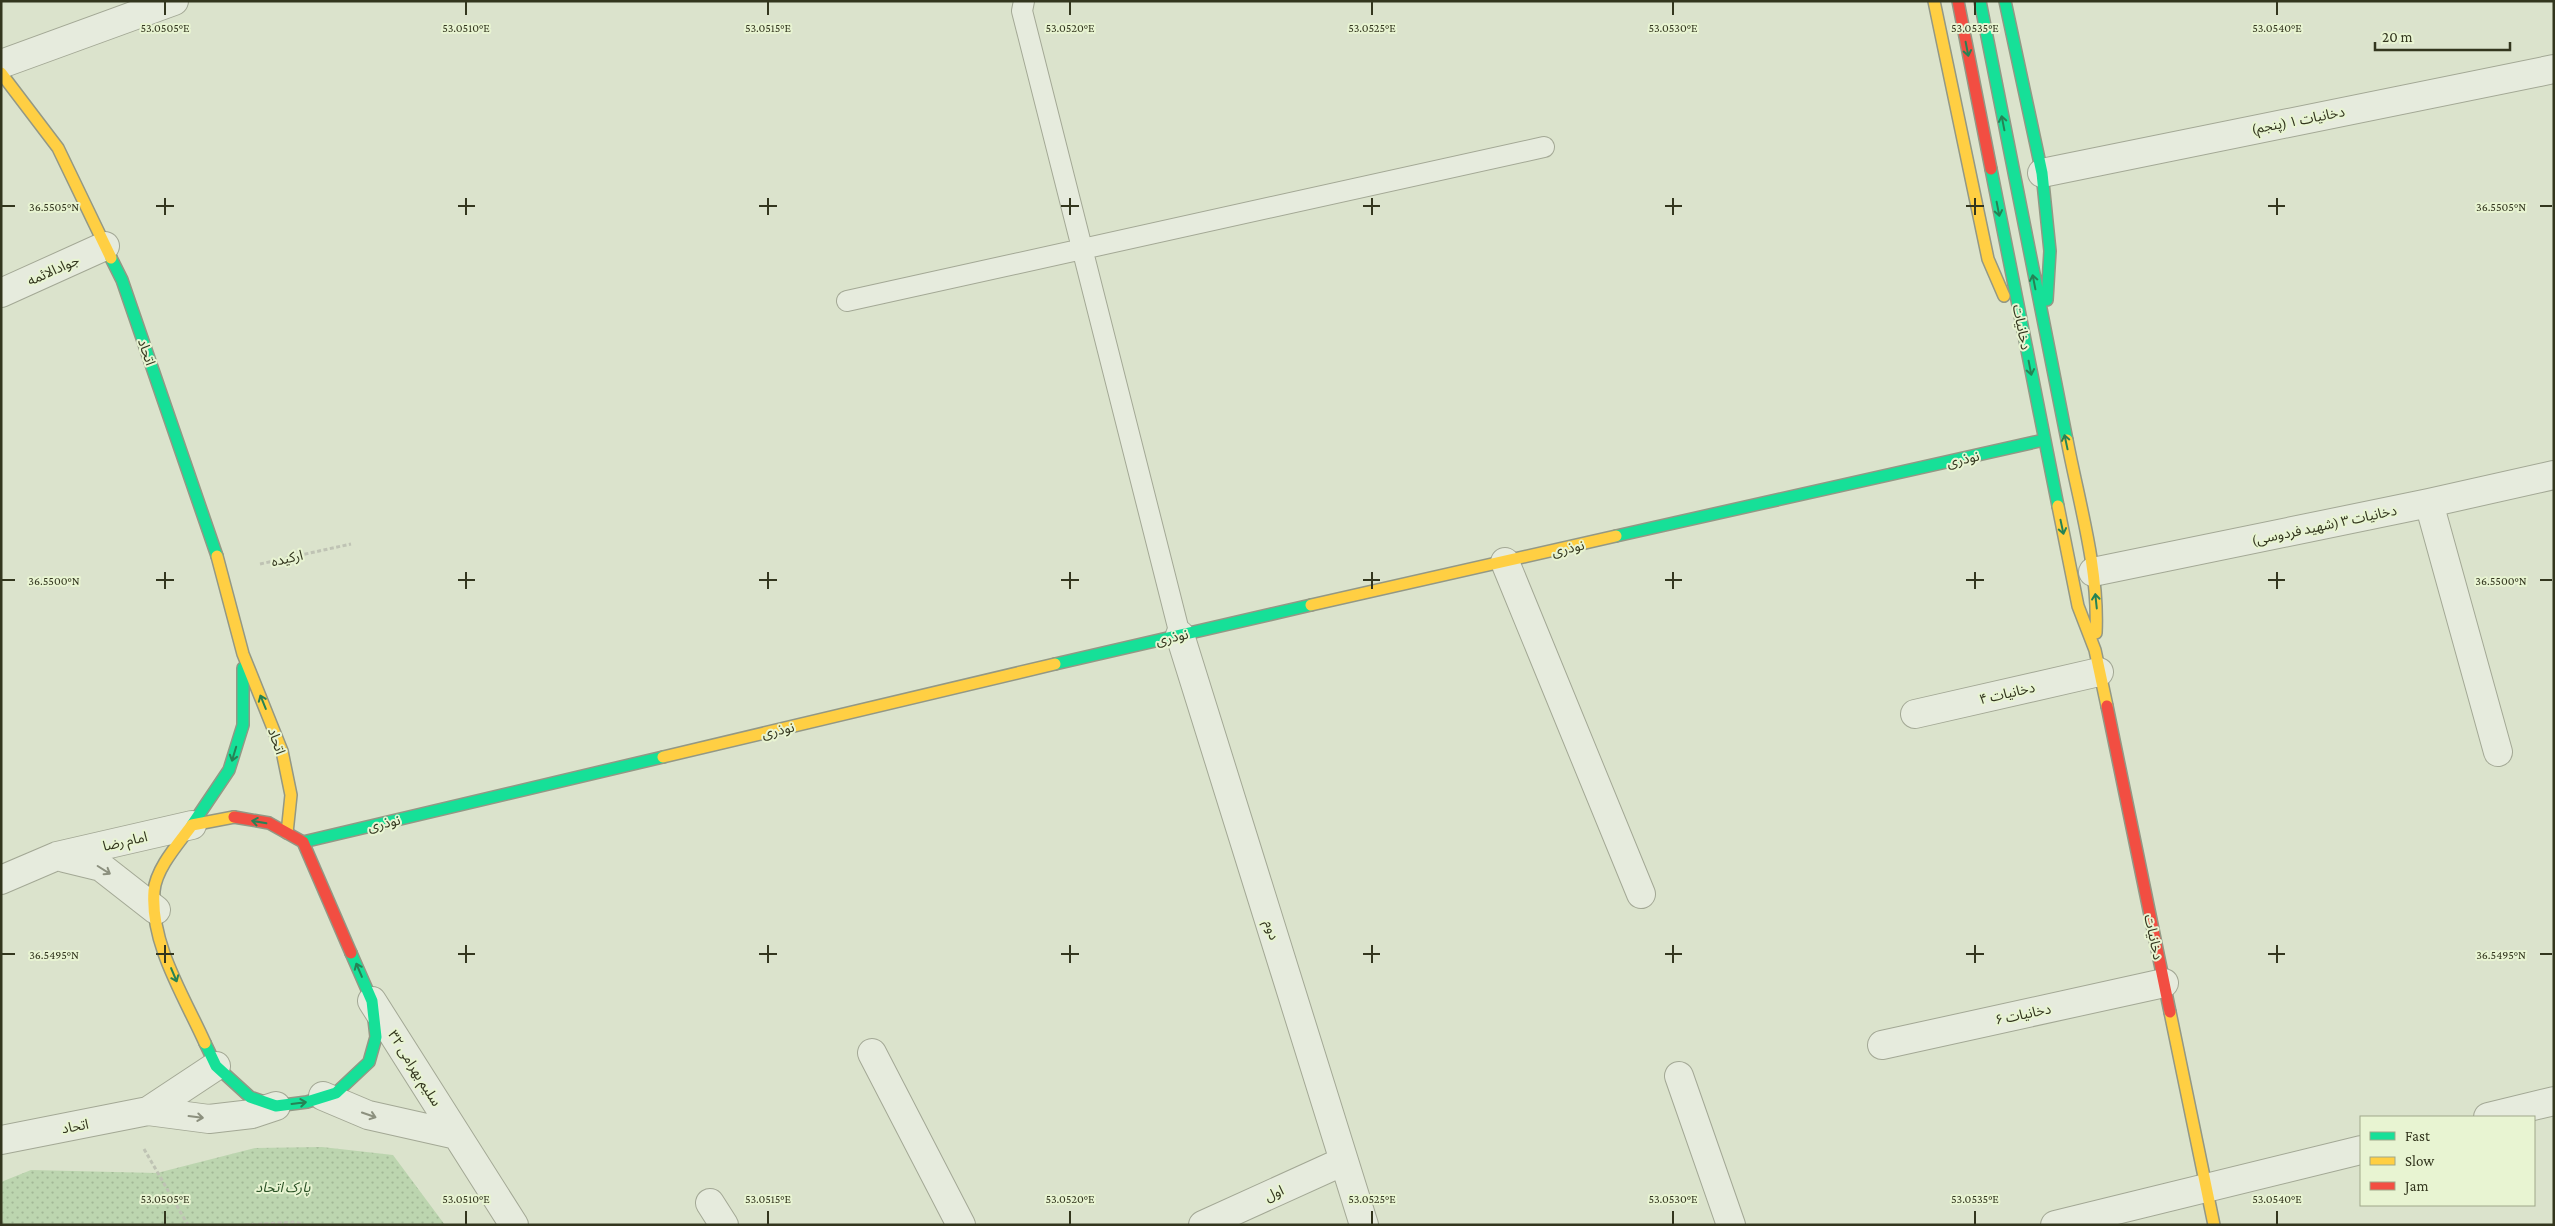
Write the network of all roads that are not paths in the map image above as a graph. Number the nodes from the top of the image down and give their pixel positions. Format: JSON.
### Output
{"nodes":[{"id":1,"x":1024,"y":1,"type":"edge"},
{"id":2,"x":1934,"y":1,"type":"edge"},
{"id":3,"x":1958,"y":1,"type":"edge"},
{"id":4,"x":1980,"y":1,"type":"edge"},
{"id":5,"x":2005,"y":1,"type":"edge"},
{"id":6,"x":174,"y":2,"type":"edge"},
{"id":7,"x":1,"y":64,"type":"edge"},
{"id":8,"x":2554,"y":69,"type":"edge"},
{"id":9,"x":1,"y":73,"type":"edge"},
{"id":10,"x":1544,"y":146,"type":"dead end"},
{"id":11,"x":2042,"y":173,"type":"junction"},
{"id":12,"x":105,"y":246,"type":"junction"},
{"id":13,"x":1082,"y":249,"type":"junction"},
{"id":14,"x":1,"y":293,"type":"edge"},
{"id":15,"x":847,"y":301,"type":"dead end"},
{"id":16,"x":2044,"y":336,"type":"junction"},
{"id":17,"x":2024,"y":342,"type":"junction"},
{"id":18,"x":2044,"y":440,"type":"junction"},
{"id":19,"x":2554,"y":475,"type":"edge"},
{"id":20,"x":2429,"y":503,"type":"junction"},
{"id":21,"x":1505,"y":562,"type":"junction"},
{"id":22,"x":2093,"y":572,"type":"junction"},
{"id":23,"x":1180,"y":635,"type":"junction"},
{"id":24,"x":243,"y":654,"type":"junction"},
{"id":25,"x":2097,"y":661,"type":"junction"},
{"id":26,"x":1915,"y":714,"type":"dead end"},
{"id":27,"x":2498,"y":752,"type":"dead end"},
{"id":28,"x":192,"y":825,"type":"junction"},
{"id":29,"x":287,"y":833,"type":"junction"},
{"id":30,"x":303,"y":842,"type":"junction"},
{"id":31,"x":57,"y":856,"type":"junction"},
{"id":32,"x":1,"y":880,"type":"edge"},
{"id":33,"x":1641,"y":894,"type":"dead end"},
{"id":34,"x":156,"y":910,"type":"junction"},
{"id":35,"x":2164,"y":983,"type":"junction"},
{"id":36,"x":372,"y":1001,"type":"junction"},
{"id":37,"x":1882,"y":1045,"type":"dead end"},
{"id":38,"x":872,"y":1053,"type":"dead end"},
{"id":39,"x":216,"y":1066,"type":"junction"},
{"id":40,"x":1679,"y":1076,"type":"dead end"},
{"id":41,"x":324,"y":1096,"type":"junction"},
{"id":42,"x":2554,"y":1101,"type":"edge"},
{"id":43,"x":276,"y":1106,"type":"junction"},
{"id":44,"x":136,"y":1114,"type":"junction"},
{"id":45,"x":2492,"y":1116,"type":"edge"},
{"id":46,"x":457,"y":1135,"type":"junction"},
{"id":47,"x":1,"y":1140,"type":"edge"},
{"id":48,"x":2360,"y":1150,"type":"edge"},
{"id":49,"x":1344,"y":1161,"type":"junction"},
{"id":50,"x":2207,"y":1189,"type":"junction"},
{"id":51,"x":514,"y":1225,"type":"edge"},
{"id":52,"x":961,"y":1225,"type":"edge"},
{"id":53,"x":1203,"y":1225,"type":"edge"},
{"id":54,"x":1364,"y":1225,"type":"edge"},
{"id":55,"x":1731,"y":1225,"type":"edge"},
{"id":56,"x":2055,"y":1225,"type":"edge"},
{"id":57,"x":2214,"y":1225,"type":"edge"}],
"edges":[{"from":1,"to":13,"type":"lane"},
{"from":2,"to":17,"type":"street"},
{"from":3,"to":17,"type":"street","name":"دخانیات","one_way":true},
{"from":16,"to":4,"type":"street","name":"دخانیات","one_way":true},
{"from":5,"to":11,"type":"street"},
{"from":6,"to":7,"type":"street"},
{"from":8,"to":11,"type":"street","name":"دخانیات ۱ (پنجم)"},
{"from":9,"to":12,"type":"street","name":"اتحاد"},
{"from":10,"to":13,"type":"lane"},
{"from":11,"to":16,"type":"street"},
{"from":12,"to":14,"type":"street","name":"جوادالائمه"},
{"from":12,"to":24,"type":"street","name":"اتحاد"},
{"from":13,"to":15,"type":"lane"},
{"from":13,"to":23,"type":"lane"},
{"from":22,"to":16,"type":"street","name":"دخانیات","one_way":true},
{"from":17,"to":18,"type":"street","name":"دخانیات","one_way":true},
{"from":18,"to":21,"type":"street","name":"نوذری"},
{"from":18,"to":25,"type":"street","name":"دخانیات","one_way":true},
{"from":19,"to":20,"type":"street","name":"دخانیات ۳ (شهید فردوسی)"},
{"from":20,"to":22,"type":"street","name":"دخانیات ۳ (شهید فردوسی)"},
{"from":20,"to":27,"type":"street"},
{"from":21,"to":23,"type":"street","name":"نوذری"},
{"from":21,"to":33,"type":"street"},
{"from":25,"to":22,"type":"street","name":"دخانیات","one_way":true},
{"from":23,"to":30,"type":"street","name":"نوذری"},
{"from":23,"to":49,"type":"street","name":"دوم"},
{"from":24,"to":28,"type":"street","name":"اتحاد","one_way":true},
{"from":29,"to":24,"type":"street","name":"اتحاد","one_way":true},
{"from":25,"to":26,"type":"street","name":"دخانیات ۴"},
{"from":25,"to":35,"type":"street","name":"دخانیات"},
{"from":29,"to":28,"type":"street","one_way":true},
{"from":28,"to":31,"type":"street","name":"امام رضا"},
{"from":28,"to":34,"type":"street","name":"اتحاد"},
{"from":29,"to":30,"type":"street"},
{"from":36,"to":30,"type":"street","one_way":true},
{"from":31,"to":32,"type":"street","name":"امام رضا"},
{"from":31,"to":34,"type":"street","name":"امام رضا","one_way":true},
{"from":34,"to":39,"type":"street","name":"اتحاد","one_way":true},
{"from":35,"to":37,"type":"street","name":"دخانیات ۶"},
{"from":35,"to":50,"type":"street","name":"دخانیات"},
{"from":36,"to":41,"type":"street"},
{"from":36,"to":46,"type":"street","name":"سلیم بهرامی ۳۲"},
{"from":38,"to":52,"type":"street"},
{"from":39,"to":43,"type":"street"},
{"from":39,"to":44,"type":"street","name":"اتحاد"},
{"from":40,"to":55,"type":"street"},
{"from":43,"to":41,"type":"street","one_way":true},
{"from":41,"to":46,"type":"street","one_way":true},
{"from":42,"to":45,"type":"street"},
{"from":44,"to":43,"type":"street","name":"اتحاد","one_way":true},
{"from":44,"to":47,"type":"street","name":"اتحاد"},
{"from":46,"to":51,"type":"street","name":"سلیم بهرامی ۳۲"},
{"from":48,"to":50,"type":"street"},
{"from":49,"to":53,"type":"street","name":"اول"},
{"from":49,"to":54,"type":"street","name":"دوم"},
{"from":50,"to":56,"type":"street"},
{"from":50,"to":57,"type":"street","name":"دخانیات"}]}
